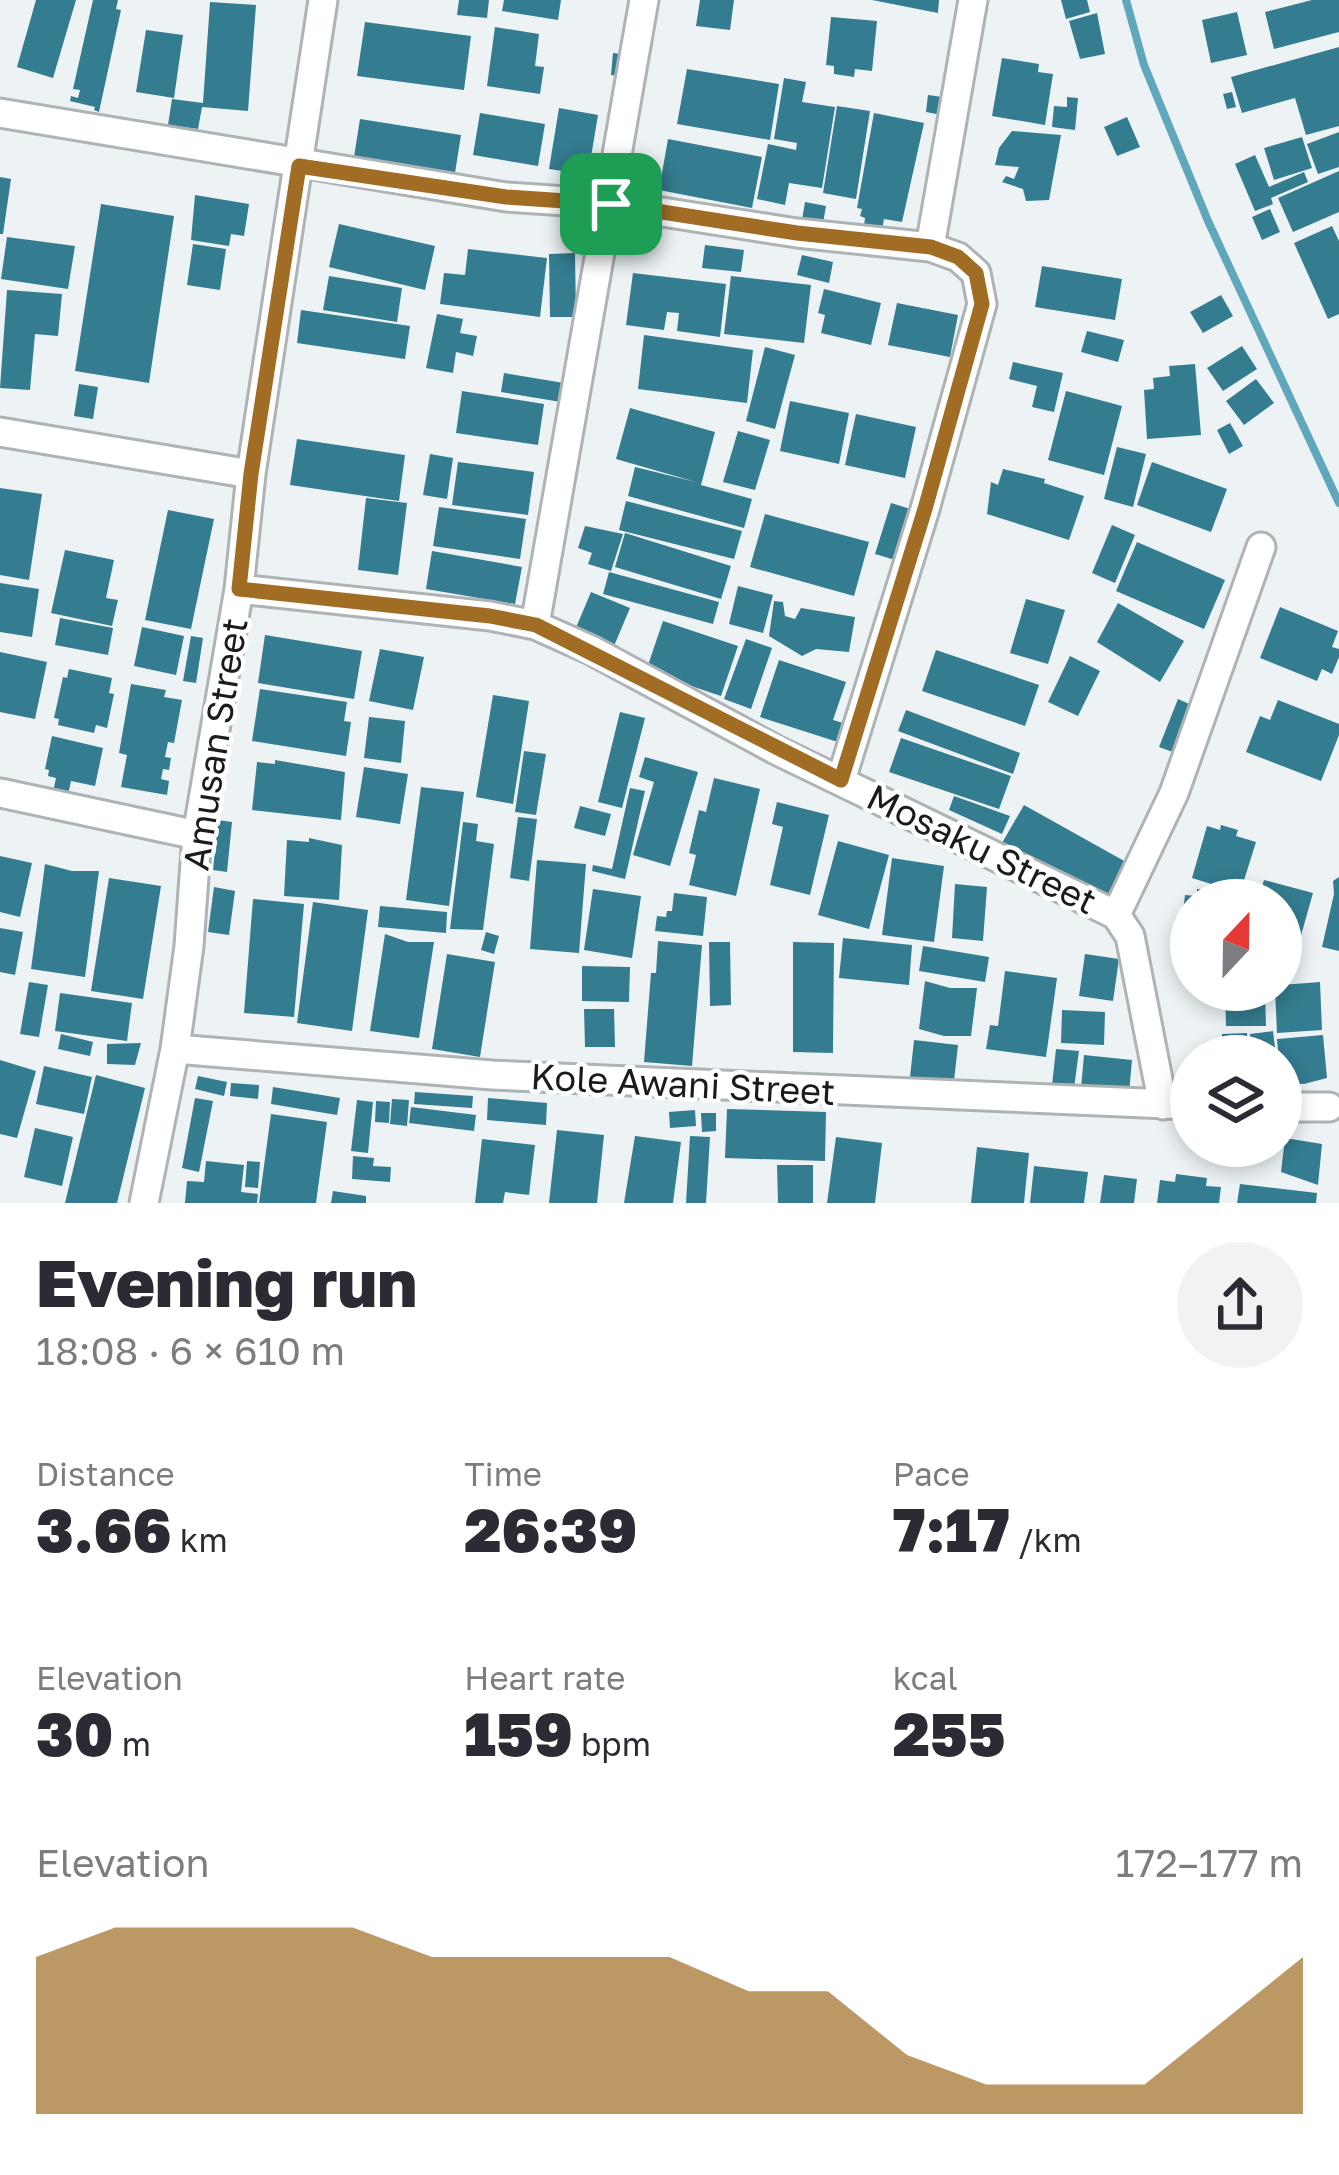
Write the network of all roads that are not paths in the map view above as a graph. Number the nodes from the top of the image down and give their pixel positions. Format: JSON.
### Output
{"nodes":[{"id":1,"x":323,"y":0,"type":"edge"},
{"id":2,"x":644,"y":0,"type":"edge"},
{"id":3,"x":974,"y":0,"type":"edge"},
{"id":4,"x":0,"y":113,"type":"edge"},
{"id":5,"x":299,"y":166,"type":"junction"},
{"id":6,"x":611,"y":204,"type":"junction"},
{"id":7,"x":931,"y":247,"type":"junction"},
{"id":8,"x":0,"y":432,"type":"edge"},
{"id":9,"x":251,"y":474,"type":"junction"},
{"id":10,"x":1261,"y":547,"type":"dead end"},
{"id":11,"x":239,"y":589,"type":"junction"},
{"id":12,"x":536,"y":625,"type":"junction"},
{"id":13,"x":841,"y":780,"type":"junction"},
{"id":14,"x":0,"y":793,"type":"edge"},
{"id":15,"x":197,"y":835,"type":"junction"},
{"id":16,"x":1116,"y":915,"type":"junction"},
{"id":17,"x":175,"y":1049,"type":"junction"},
{"id":18,"x":1170,"y":1080,"type":"edge"},
{"id":19,"x":1170,"y":1105,"type":"edge"},
{"id":20,"x":1302,"y":1107,"type":"edge"},
{"id":21,"x":1329,"y":1108,"type":"dead end"},
{"id":22,"x":144,"y":1203,"type":"edge"}],
"edges":[{"from":1,"to":5,"type":"street","name":"Amusan Street"},
{"from":2,"to":6,"type":"street"},
{"from":3,"to":7,"type":"street"},
{"from":4,"to":5,"type":"street"},
{"from":5,"to":6,"type":"street"},
{"from":5,"to":9,"type":"street","name":"Amusan Street"},
{"from":6,"to":7,"type":"street"},
{"from":6,"to":12,"type":"street"},
{"from":7,"to":13,"type":"street"},
{"from":8,"to":9,"type":"street"},
{"from":9,"to":11,"type":"street","name":"Amusan Street"},
{"from":10,"to":16,"type":"street"},
{"from":11,"to":12,"type":"street","name":"Mosaku Street"},
{"from":11,"to":15,"type":"street","name":"Amusan Street"},
{"from":12,"to":13,"type":"street","name":"Mosaku Street"},
{"from":13,"to":16,"type":"street","name":"Mosaku Street"},
{"from":14,"to":15,"type":"street"},
{"from":15,"to":17,"type":"street","name":"Amusan Street"},
{"from":16,"to":18,"type":"street"},
{"from":17,"to":19,"type":"street","name":"Kole Awani Street"},
{"from":17,"to":22,"type":"street","name":"Amusan Street"},
{"from":20,"to":21,"type":"street"}]}
